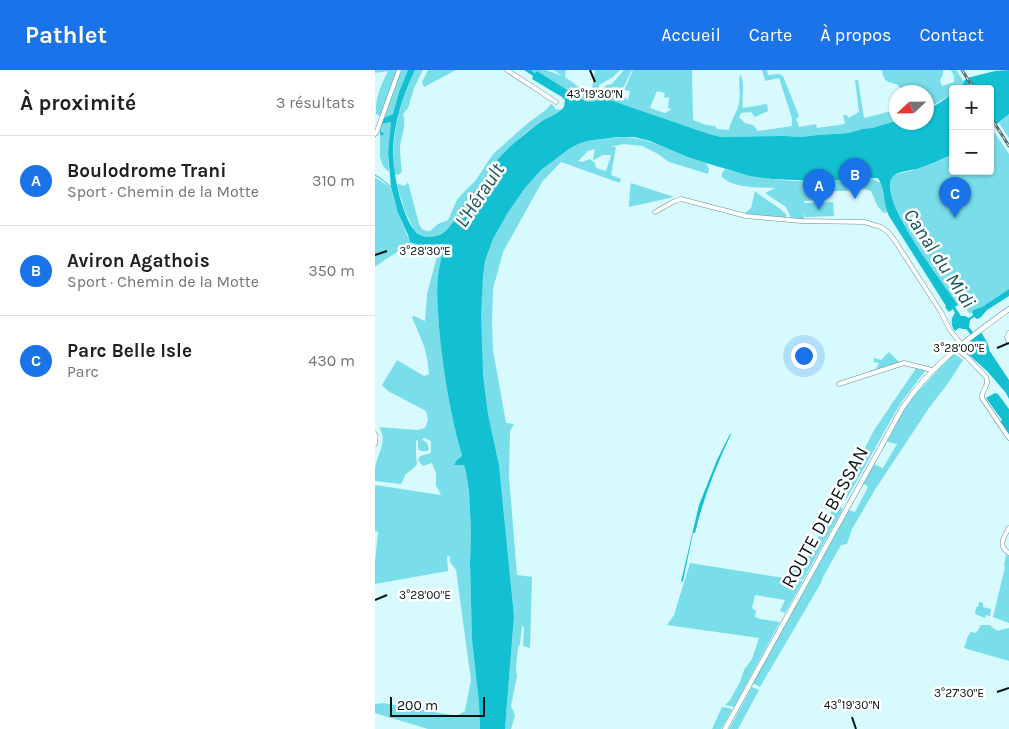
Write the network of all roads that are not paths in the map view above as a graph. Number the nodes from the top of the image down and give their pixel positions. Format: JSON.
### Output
{"nodes":[{"id":1,"x":399,"y":70,"type":"edge"},
{"id":2,"x":507,"y":70,"type":"edge"},
{"id":3,"x":556,"y":102,"type":"dead end"},
{"id":4,"x":375,"y":134,"type":"edge"},
{"id":5,"x":655,"y":212,"type":"dead end"},
{"id":6,"x":1009,"y":309,"type":"edge"},
{"id":7,"x":1009,"y":333,"type":"edge"},
{"id":8,"x":1009,"y":342,"type":"edge"},
{"id":9,"x":961,"y":344,"type":"junction"},
{"id":10,"x":956,"y":348,"type":"junction"},
{"id":11,"x":931,"y":372,"type":"junction"},
{"id":12,"x":839,"y":384,"type":"dead end"},
{"id":13,"x":375,"y":434,"type":"edge"},
{"id":14,"x":1009,"y":438,"type":"edge"},
{"id":15,"x":375,"y":444,"type":"edge"},
{"id":16,"x":1009,"y":528,"type":"edge"},
{"id":17,"x":1009,"y":553,"type":"edge"},
{"id":18,"x":725,"y":729,"type":"edge"}],
"edges":[{"from":1,"to":4,"type":"street"},
{"from":2,"to":3,"type":"street"},
{"from":5,"to":9,"type":"street"},
{"from":6,"to":9,"type":"main road","name":"ROUTE DE BESSAN"},
{"from":7,"to":8,"type":"street"},
{"from":9,"to":10,"type":"main road","name":"ROUTE DE BESSAN"},
{"from":10,"to":11,"type":"main road","name":"ROUTE DE BESSAN"},
{"from":10,"to":14,"type":"street"},
{"from":11,"to":12,"type":"street"},
{"from":11,"to":18,"type":"main road","name":"ROUTE DE BESSAN"},
{"from":13,"to":15,"type":"street"},
{"from":16,"to":17,"type":"street"}]}
